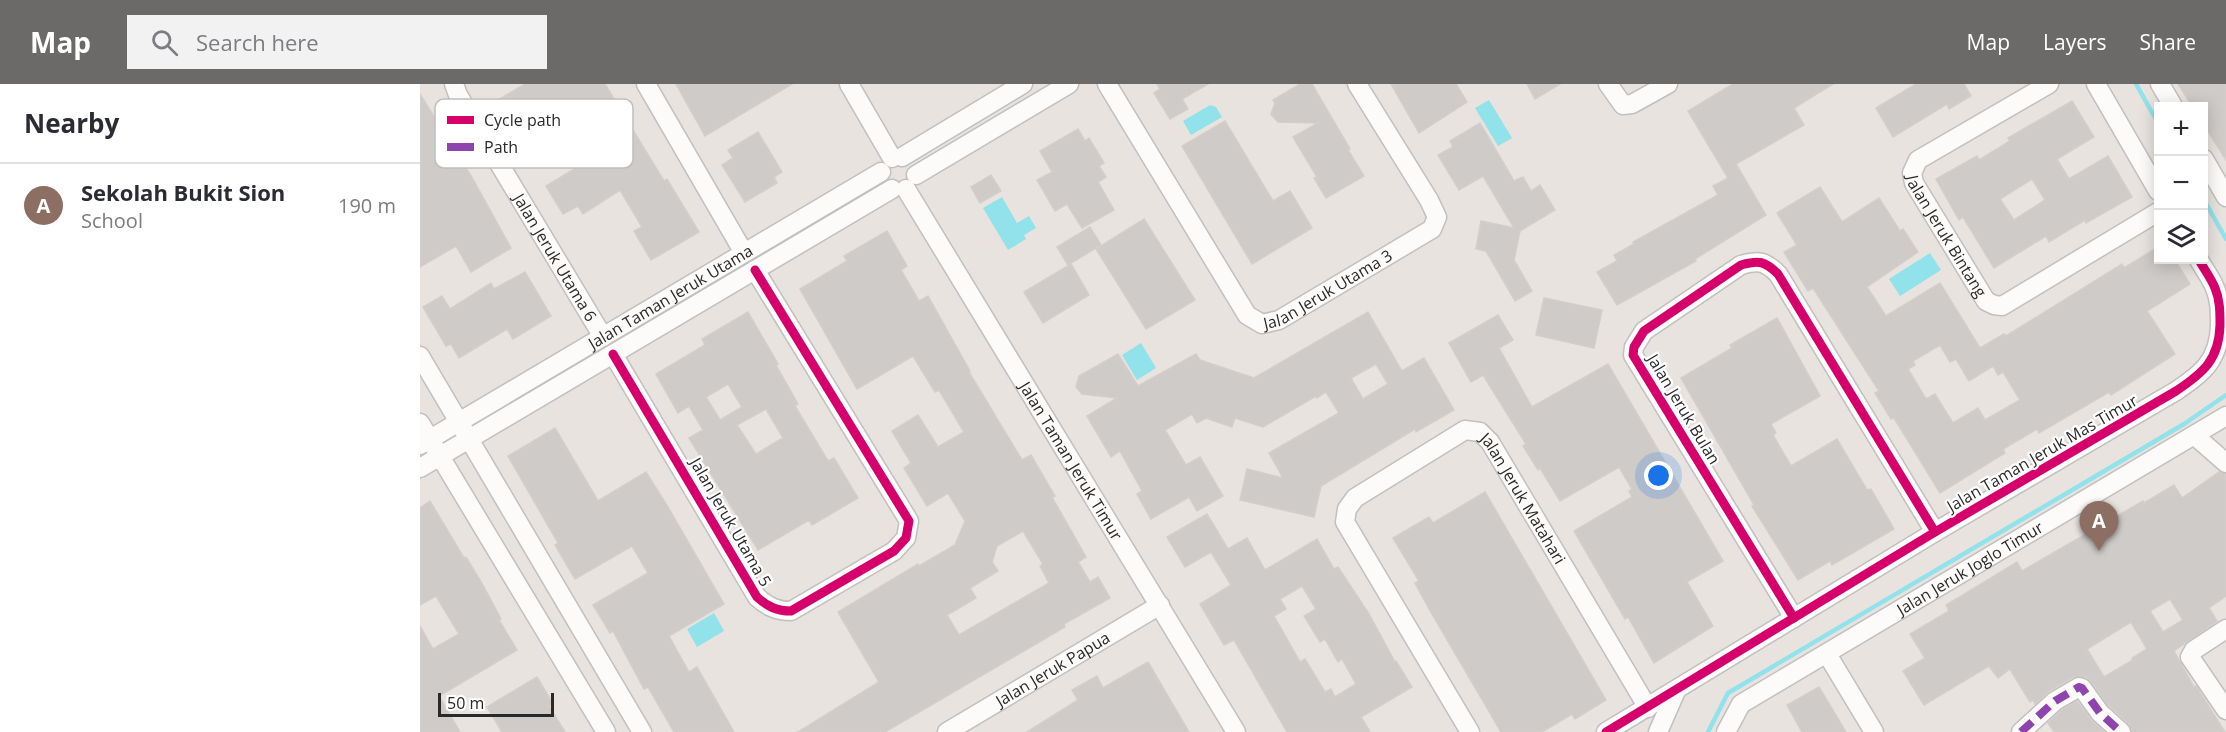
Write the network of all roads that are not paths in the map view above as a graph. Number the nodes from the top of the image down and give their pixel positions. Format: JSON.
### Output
{"nodes":[{"id":1,"x":454,"y":84,"type":"edge"},
{"id":2,"x":646,"y":84,"type":"edge"},
{"id":3,"x":849,"y":84,"type":"edge"},
{"id":4,"x":1023,"y":84,"type":"edge"},
{"id":5,"x":1070,"y":84,"type":"edge"},
{"id":6,"x":1107,"y":84,"type":"edge"},
{"id":7,"x":1357,"y":84,"type":"edge"},
{"id":8,"x":1608,"y":84,"type":"edge"},
{"id":9,"x":1668,"y":84,"type":"edge"},
{"id":10,"x":2049,"y":84,"type":"edge"},
{"id":11,"x":2096,"y":84,"type":"edge"},
{"id":12,"x":2160,"y":84,"type":"edge"},
{"id":13,"x":460,"y":99,"type":"edge"},
{"id":14,"x":2171,"y":102,"type":"edge"},
{"id":15,"x":892,"y":162,"type":"junction"},
{"id":16,"x":2208,"y":166,"type":"edge"},
{"id":17,"x":502,"y":168,"type":"edge"},
{"id":18,"x":905,"y":184,"type":"junction"},
{"id":19,"x":2154,"y":184,"type":"edge"},
{"id":20,"x":2226,"y":197,"type":"edge"},
{"id":21,"x":2154,"y":214,"type":"edge"},
{"id":22,"x":744,"y":253,"type":"junction"},
{"id":23,"x":2201,"y":264,"type":"edge"},
{"id":24,"x":755,"y":270,"type":"junction"},
{"id":25,"x":603,"y":336,"type":"junction"},
{"id":26,"x":613,"y":354,"type":"junction"},
{"id":27,"x":420,"y":356,"type":"edge"},
{"id":28,"x":2226,"y":416,"type":"edge"},
{"id":29,"x":459,"y":422,"type":"junction"},
{"id":30,"x":420,"y":423,"type":"edge"},
{"id":31,"x":2194,"y":435,"type":"junction"},
{"id":32,"x":470,"y":438,"type":"junction"},
{"id":33,"x":425,"y":442,"type":"edge"},
{"id":34,"x":440,"y":456,"type":"junction"},
{"id":35,"x":2226,"y":463,"type":"edge"},
{"id":36,"x":420,"y":468,"type":"edge"},
{"id":37,"x":1935,"y":532,"type":"junction"},
{"id":38,"x":1160,"y":605,"type":"junction"},
{"id":39,"x":1794,"y":618,"type":"junction"},
{"id":40,"x":2226,"y":629,"type":"edge"},
{"id":41,"x":1827,"y":654,"type":"junction"},
{"id":42,"x":1676,"y":691,"type":"junction"},
{"id":43,"x":1648,"y":708,"type":"junction"},
{"id":44,"x":2226,"y":710,"type":"edge"},
{"id":45,"x":606,"y":732,"type":"edge"},
{"id":46,"x":642,"y":732,"type":"edge"},
{"id":47,"x":947,"y":732,"type":"edge"},
{"id":48,"x":1236,"y":732,"type":"edge"},
{"id":49,"x":1470,"y":732,"type":"edge"},
{"id":50,"x":1606,"y":732,"type":"edge"},
{"id":51,"x":1658,"y":732,"type":"edge"},
{"id":52,"x":1726,"y":732,"type":"edge"},
{"id":53,"x":1874,"y":732,"type":"edge"},
{"id":54,"x":2022,"y":732,"type":"edge"},
{"id":55,"x":2121,"y":732,"type":"edge"}],
"edges":[{"from":1,"to":13,"type":"street","name":"Jalan Jeruk Utama 6"},
{"from":2,"to":22,"type":"street"},
{"from":3,"to":15,"type":"street"},
{"from":4,"to":15,"type":"street","name":"Jalan Taman Jeruk Utama"},
{"from":5,"to":18,"type":"street","name":"Jalan Taman Jeruk Utama"},
{"from":6,"to":7,"type":"street","name":"Jalan Jeruk Utama 3"},
{"from":8,"to":9,"type":"street"},
{"from":10,"to":21,"type":"street","name":"Jalan Jeruk Bintang"},
{"from":11,"to":19,"type":"street"},
{"from":12,"to":14,"type":"street"},
{"from":15,"to":18,"type":"street"},
{"from":15,"to":18,"type":"street"},
{"from":15,"to":22,"type":"street","name":"Jalan Taman Jeruk Utama"},
{"from":16,"to":20,"type":"street"},
{"from":17,"to":25,"type":"street","name":"Jalan Jeruk Utama 6"},
{"from":18,"to":24,"type":"street","name":"Jalan Taman Jeruk Utama"},
{"from":18,"to":38,"type":"street","name":"Jalan Taman Jeruk Timur"},
{"from":22,"to":25,"type":"street","name":"Jalan Taman Jeruk Utama"},
{"from":23,"to":37,"type":"street","name":"Jalan Taman Jeruk Mas Timur"},
{"from":24,"to":26,"type":"street","name":"Jalan Taman Jeruk Utama"},
{"from":24,"to":26,"type":"street","name":"Jalan Jeruk Utama 5"},
{"from":25,"to":29,"type":"street","name":"Jalan Taman Jeruk Utama"},
{"from":26,"to":32,"type":"street","name":"Jalan Taman Jeruk Utama"},
{"from":27,"to":29,"type":"street"},
{"from":28,"to":31,"type":"street","name":"Jalan Jeruk Joglo Timur"},
{"from":29,"to":32,"type":"street"},
{"from":29,"to":33,"type":"street","name":"Jalan Taman Jeruk Utama"},
{"from":30,"to":33,"type":"street"},
{"from":31,"to":35,"type":"street"},
{"from":31,"to":41,"type":"street","name":"Jalan Jeruk Joglo Timur"},
{"from":32,"to":34,"type":"street","name":"Jalan Taman Jeruk Utama"},
{"from":32,"to":46,"type":"street"},
{"from":33,"to":34,"type":"street"},
{"from":34,"to":36,"type":"street","name":"Jalan Taman Jeruk Utama"},
{"from":34,"to":45,"type":"street"},
{"from":37,"to":39,"type":"street","name":"Jalan Taman Jeruk Mas Timur"},
{"from":37,"to":39,"type":"street","name":"Jalan Jeruk Bulan"},
{"from":38,"to":47,"type":"street","name":"Jalan Jeruk Papua"},
{"from":38,"to":48,"type":"street","name":"Jalan Taman Jeruk Timur"},
{"from":39,"to":42,"type":"street","name":"Jalan Taman Jeruk Mas Timur"},
{"from":40,"to":44,"type":"street"},
{"from":41,"to":52,"type":"street","name":"Jalan Jeruk Joglo Timur"},
{"from":41,"to":53,"type":"street"},
{"from":42,"to":43,"type":"street","name":"Jalan Taman Jeruk Mas Timur"},
{"from":42,"to":51,"type":"street"},
{"from":43,"to":49,"type":"street","name":"Jalan Jeruk Matahari"},
{"from":43,"to":50,"type":"street","name":"Jalan Taman Jeruk Mas Timur"},
{"from":54,"to":55,"type":"street"}]}
